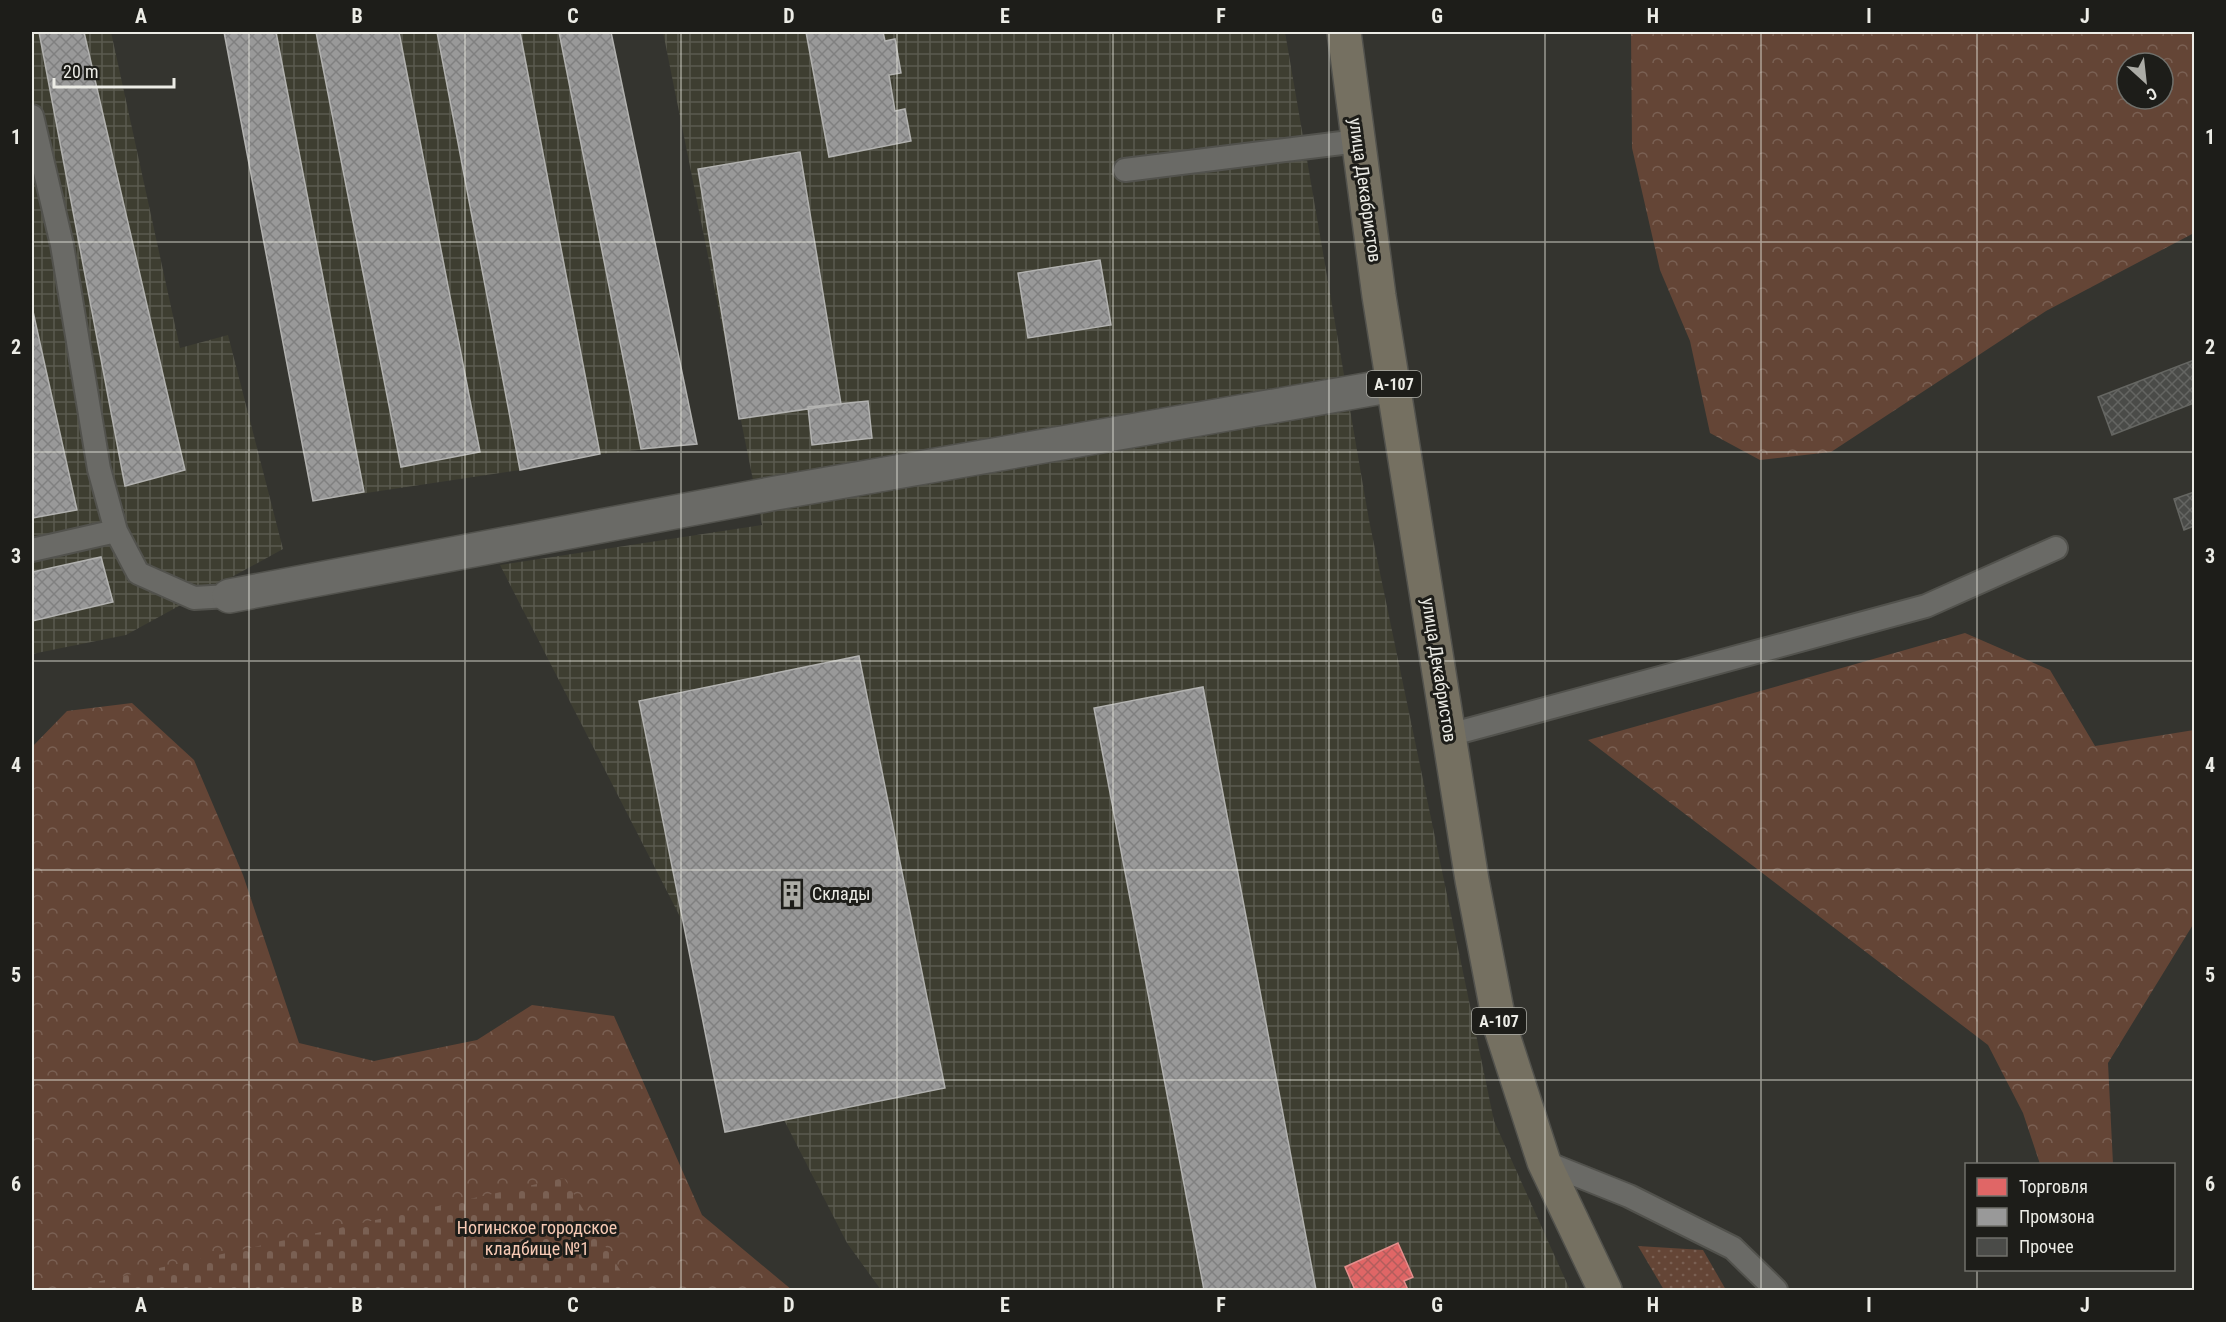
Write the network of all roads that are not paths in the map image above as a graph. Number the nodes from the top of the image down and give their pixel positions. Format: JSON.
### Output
{"nodes":[{"id":1,"x":1344,"y":32,"type":"edge"},
{"id":2,"x":32,"y":116,"type":"edge"},
{"id":3,"x":1358,"y":141,"type":"junction"},
{"id":4,"x":1125,"y":170,"type":"dead end"},
{"id":5,"x":1394,"y":385,"type":"junction"},
{"id":6,"x":116,"y":531,"type":"junction"},
{"id":7,"x":2056,"y":548,"type":"dead end"},
{"id":8,"x":32,"y":550,"type":"edge"},
{"id":9,"x":229,"y":596,"type":"joint"},
{"id":10,"x":1449,"y":735,"type":"junction"},
{"id":11,"x":1544,"y":1162,"type":"junction"},
{"id":12,"x":1605,"y":1290,"type":"edge"},
{"id":13,"x":1776,"y":1290,"type":"edge"}],
"edges":[{"from":1,"to":3,"type":"highway","name":"улица Декабристов","number":"А-107"},
{"from":2,"to":6,"type":"lane"},
{"from":3,"to":4,"type":"lane"},
{"from":3,"to":5,"type":"highway","name":"улица Декабристов","number":"А-107"},
{"from":5,"to":9,"type":"street"},
{"from":5,"to":10,"type":"highway","name":"улица Декабристов","number":"А-107"},
{"from":6,"to":8,"type":"lane"},
{"from":6,"to":9,"type":"lane"},
{"from":7,"to":10,"type":"lane"},
{"from":10,"to":11,"type":"highway","name":"улица Декабристов","number":"А-107"},
{"from":11,"to":12,"type":"highway","name":"улица Декабристов","number":"А-107"},
{"from":11,"to":13,"type":"lane"}]}
